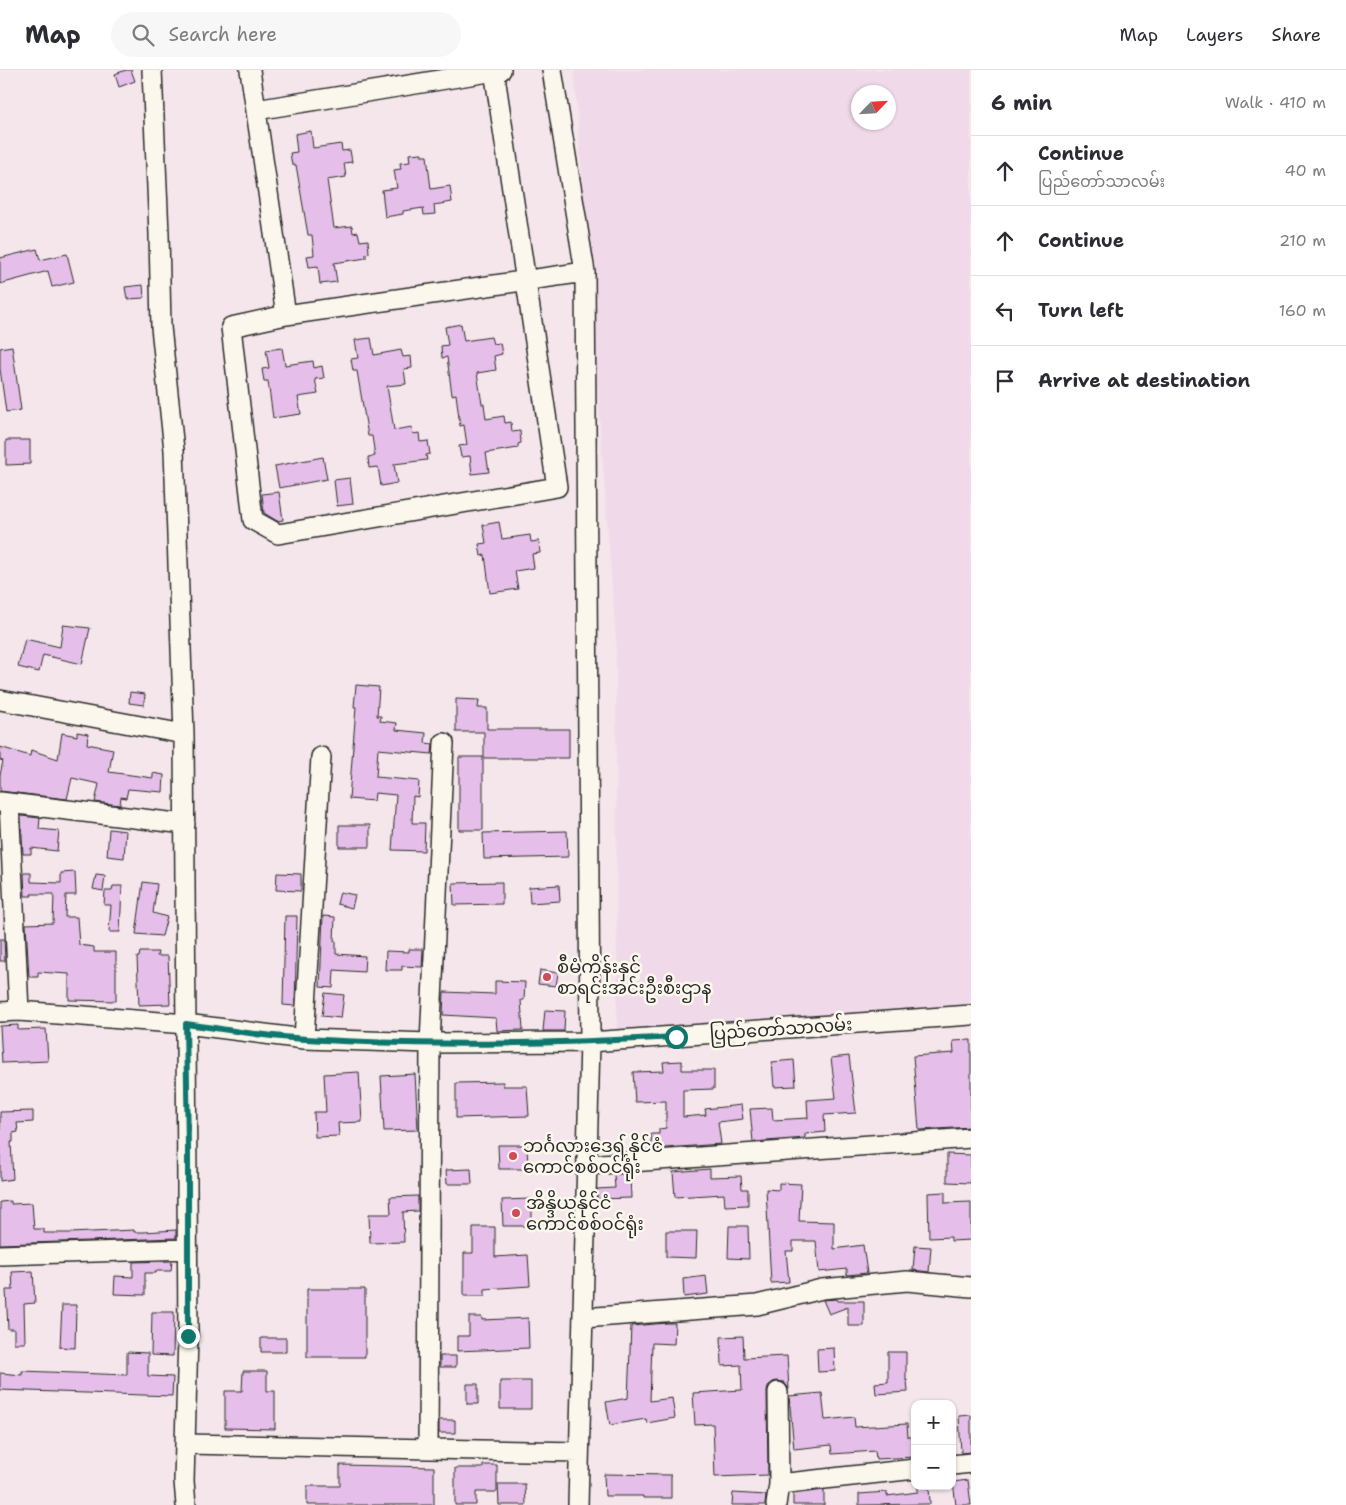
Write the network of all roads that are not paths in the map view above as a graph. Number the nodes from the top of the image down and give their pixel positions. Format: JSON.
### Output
{"nodes":[{"id":1,"x":152,"y":70,"type":"edge"},
{"id":2,"x":250,"y":70,"type":"edge"},
{"id":3,"x":496,"y":70,"type":"edge"},
{"id":4,"x":552,"y":70,"type":"edge"},
{"id":5,"x":256,"y":110,"type":"junction"},
{"id":6,"x":585,"y":272,"type":"junction"},
{"id":7,"x":526,"y":281,"type":"junction"},
{"id":8,"x":286,"y":315,"type":"junction"},
{"id":9,"x":0,"y":700,"type":"edge"},
{"id":10,"x":184,"y":734,"type":"junction"},
{"id":11,"x":444,"y":743,"type":"dead end"},
{"id":12,"x":321,"y":758,"type":"dead end"},
{"id":13,"x":4,"y":802,"type":"edge"},
{"id":14,"x":185,"y":824,"type":"junction"},
{"id":15,"x":19,"y":1011,"type":"junction"},
{"id":16,"x":0,"y":1012,"type":"edge"},
{"id":17,"x":971,"y":1015,"type":"edge"},
{"id":18,"x":186,"y":1024,"type":"junction"},
{"id":19,"x":304,"y":1039,"type":"junction"},
{"id":20,"x":590,"y":1042,"type":"junction"},
{"id":21,"x":430,"y":1044,"type":"junction"},
{"id":22,"x":971,"y":1138,"type":"edge"},
{"id":23,"x":587,"y":1165,"type":"junction"},
{"id":24,"x":188,"y":1249,"type":"junction"},
{"id":25,"x":0,"y":1255,"type":"edge"},
{"id":26,"x":971,"y":1287,"type":"edge"},
{"id":27,"x":583,"y":1318,"type":"junction"},
{"id":28,"x":778,"y":1392,"type":"dead end"},
{"id":29,"x":185,"y":1444,"type":"junction"},
{"id":30,"x":428,"y":1449,"type":"junction"},
{"id":31,"x":579,"y":1452,"type":"junction"},
{"id":32,"x":971,"y":1463,"type":"edge"},
{"id":33,"x":956,"y":1465,"type":"edge"},
{"id":34,"x":911,"y":1469,"type":"edge"},
{"id":35,"x":779,"y":1484,"type":"junction"},
{"id":36,"x":186,"y":1505,"type":"edge"},
{"id":37,"x":578,"y":1505,"type":"edge"},
{"id":38,"x":776,"y":1505,"type":"edge"}],
"edges":[{"from":1,"to":10,"type":"street"},
{"from":2,"to":5,"type":"street"},
{"from":3,"to":5,"type":"street"},
{"from":3,"to":7,"type":"street"},
{"from":4,"to":6,"type":"street"},
{"from":5,"to":8,"type":"street"},
{"from":6,"to":7,"type":"street"},
{"from":6,"to":20,"type":"street"},
{"from":7,"to":8,"type":"street"},
{"from":7,"to":8,"type":"street"},
{"from":9,"to":10,"type":"street"},
{"from":10,"to":14,"type":"street"},
{"from":11,"to":21,"type":"street"},
{"from":12,"to":19,"type":"street"},
{"from":13,"to":14,"type":"street"},
{"from":13,"to":15,"type":"street"},
{"from":14,"to":18,"type":"street"},
{"from":15,"to":16,"type":"street","name":"ပြည်တော်သာလမ်း"},
{"from":15,"to":18,"type":"street","name":"ပြည်တော်သာလမ်း"},
{"from":17,"to":20,"type":"street","name":"ပြည်တော်သာလမ်း"},
{"from":18,"to":19,"type":"street","name":"ပြည်တော်သာလမ်း"},
{"from":18,"to":24,"type":"street"},
{"from":19,"to":21,"type":"street","name":"ပြည်တော်သာလမ်း"},
{"from":20,"to":21,"type":"street","name":"ပြည်တော်သာလမ်း"},
{"from":20,"to":23,"type":"street"},
{"from":21,"to":30,"type":"street"},
{"from":22,"to":23,"type":"street"},
{"from":23,"to":27,"type":"street"},
{"from":24,"to":25,"type":"street"},
{"from":24,"to":29,"type":"street"},
{"from":26,"to":27,"type":"street"},
{"from":27,"to":31,"type":"street"},
{"from":28,"to":35,"type":"street"},
{"from":29,"to":30,"type":"street"},
{"from":29,"to":36,"type":"street"},
{"from":30,"to":31,"type":"street"},
{"from":31,"to":37,"type":"street"},
{"from":32,"to":33,"type":"street"},
{"from":34,"to":35,"type":"street"},
{"from":35,"to":38,"type":"street"}]}
